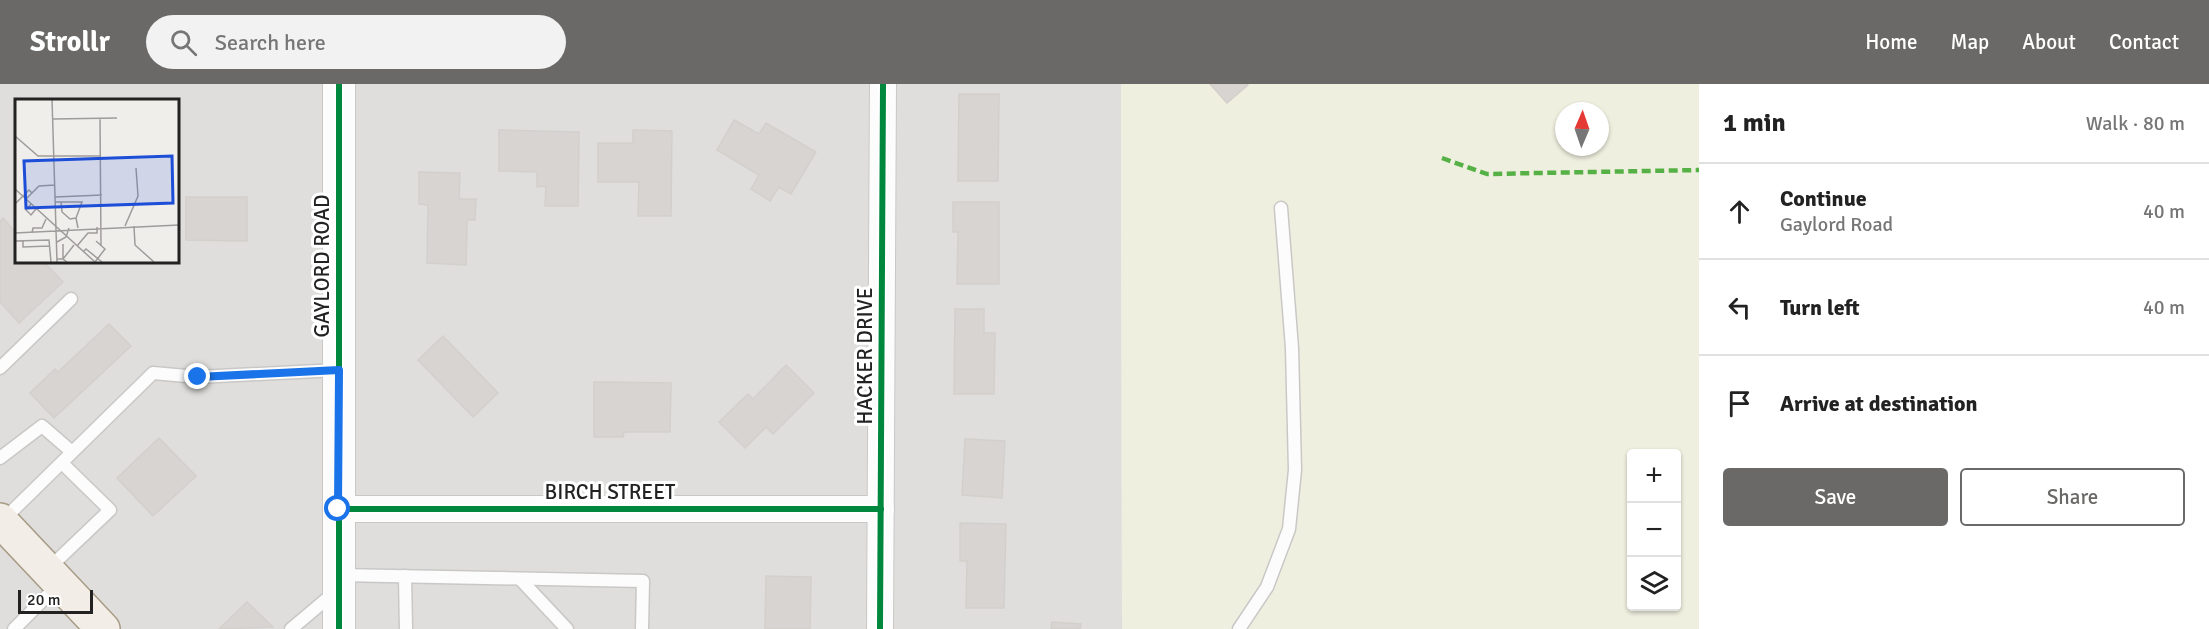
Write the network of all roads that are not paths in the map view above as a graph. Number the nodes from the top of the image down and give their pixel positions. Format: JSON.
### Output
{"nodes":[{"id":1,"x":339,"y":84,"type":"edge"},
{"id":2,"x":883,"y":84,"type":"edge"},
{"id":3,"x":1281,"y":208,"type":"dead end"},
{"id":4,"x":70,"y":299,"type":"dead end"},
{"id":5,"x":0,"y":368,"type":"edge"},
{"id":6,"x":339,"y":370,"type":"junction"},
{"id":7,"x":72,"y":452,"type":"junction"},
{"id":8,"x":0,"y":458,"type":"edge"},
{"id":9,"x":62,"y":463,"type":"junction"},
{"id":10,"x":881,"y":508,"type":"junction"},
{"id":11,"x":338,"y":509,"type":"junction"},
{"id":12,"x":6,"y":531,"type":"edge"},
{"id":13,"x":405,"y":576,"type":"junction"},
{"id":14,"x":54,"y":577,"type":"junction"},
{"id":15,"x":520,"y":579,"type":"junction"},
{"id":16,"x":339,"y":582,"type":"junction"},
{"id":17,"x":14,"y":629,"type":"edge"},
{"id":18,"x":103,"y":629,"type":"edge"},
{"id":19,"x":291,"y":629,"type":"edge"},
{"id":20,"x":339,"y":629,"type":"edge"},
{"id":21,"x":406,"y":629,"type":"edge"},
{"id":22,"x":567,"y":629,"type":"edge"},
{"id":23,"x":642,"y":629,"type":"edge"},
{"id":24,"x":880,"y":629,"type":"edge"},
{"id":25,"x":1239,"y":629,"type":"edge"}],
"edges":[{"from":1,"to":6,"type":"street","name":"GAYLORD ROAD"},
{"from":2,"to":10,"type":"street","name":"HACKER DRIVE"},
{"from":3,"to":25,"type":"lane"},
{"from":4,"to":5,"type":"lane"},
{"from":6,"to":7,"type":"lane"},
{"from":6,"to":11,"type":"street","name":"GAYLORD ROAD"},
{"from":7,"to":8,"type":"lane"},
{"from":7,"to":9,"type":"lane"},
{"from":9,"to":12,"type":"lane"},
{"from":9,"to":14,"type":"lane"},
{"from":10,"to":11,"type":"street","name":"BIRCH STREET"},
{"from":10,"to":24,"type":"street","name":"HACKER DRIVE"},
{"from":11,"to":16,"type":"street","name":"GAYLORD ROAD"},
{"from":12,"to":14,"type":"main road"},
{"from":13,"to":15,"type":"lane"},
{"from":13,"to":16,"type":"lane"},
{"from":13,"to":21,"type":"lane"},
{"from":14,"to":17,"type":"lane"},
{"from":14,"to":18,"type":"main road"},
{"from":15,"to":22,"type":"lane"},
{"from":15,"to":23,"type":"lane"},
{"from":16,"to":19,"type":"lane"},
{"from":16,"to":20,"type":"street","name":"GAYLORD ROAD"}]}
